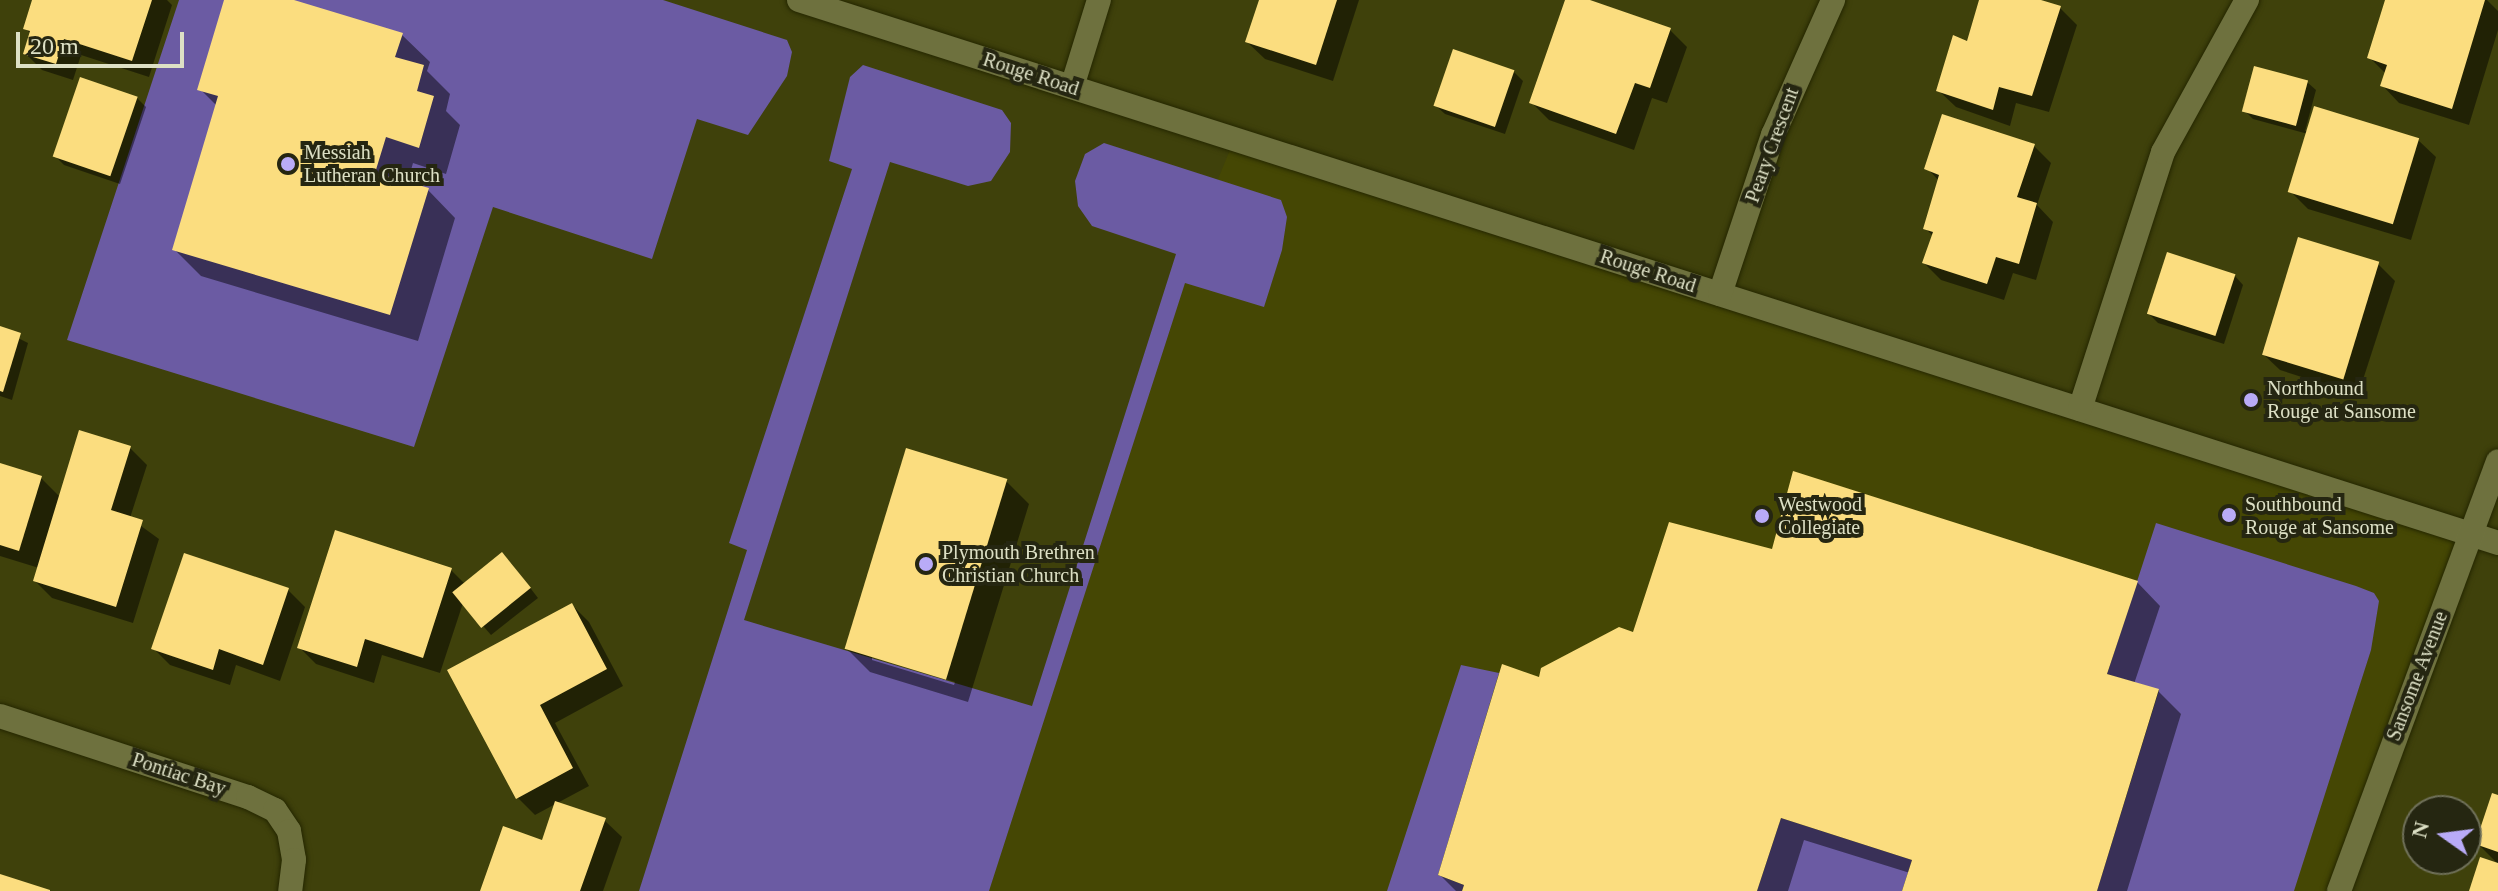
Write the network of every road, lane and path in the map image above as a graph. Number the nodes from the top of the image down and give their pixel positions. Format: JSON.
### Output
{"nodes":[{"id":1,"x":799,"y":0,"type":"edge"},
{"id":2,"x":1099,"y":0,"type":"edge"},
{"id":3,"x":1833,"y":0,"type":"edge"},
{"id":4,"x":2247,"y":0,"type":"edge"},
{"id":5,"x":1072,"y":87,"type":"junction"},
{"id":6,"x":1720,"y":294,"type":"junction"},
{"id":7,"x":2080,"y":409,"type":"junction"},
{"id":8,"x":2498,"y":462,"type":"edge"},
{"id":9,"x":2470,"y":534,"type":"junction"},
{"id":10,"x":2498,"y":543,"type":"edge"},
{"id":11,"x":0,"y":716,"type":"edge"},
{"id":12,"x":290,"y":891,"type":"edge"},
{"id":13,"x":2339,"y":891,"type":"edge"}],
"edges":[{"from":1,"to":5,"type":"street","name":"Rouge Road"},
{"from":2,"to":5,"type":"street"},
{"from":3,"to":6,"type":"street","name":"Peary Crescent"},
{"from":4,"to":7,"type":"street"},
{"from":5,"to":6,"type":"street","name":"Rouge Road"},
{"from":6,"to":7,"type":"street","name":"Rouge Road"},
{"from":7,"to":9,"type":"street","name":"Rouge Road"},
{"from":8,"to":9,"type":"street","name":"Sansome Avenue"},
{"from":9,"to":10,"type":"street","name":"Rouge Road"},
{"from":9,"to":13,"type":"street","name":"Sansome Avenue"},
{"from":11,"to":12,"type":"street","name":"Pontiac Bay"}]}
